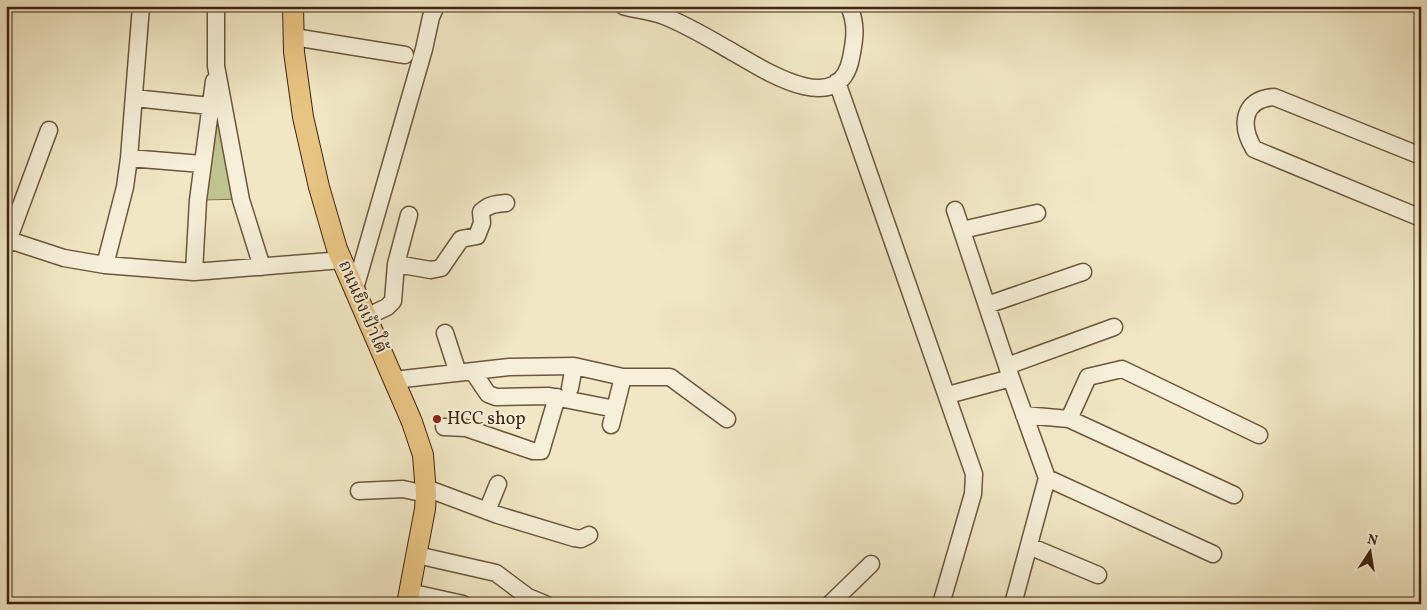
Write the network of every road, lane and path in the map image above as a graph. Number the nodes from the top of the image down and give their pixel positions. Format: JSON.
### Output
{"nodes":[{"id":1,"x":141,"y":6,"type":"edge"},
{"id":2,"x":216,"y":6,"type":"edge"},
{"id":3,"x":293,"y":6,"type":"edge"},
{"id":4,"x":436,"y":6,"type":"edge"},
{"id":5,"x":624,"y":6,"type":"edge"},
{"id":6,"x":849,"y":6,"type":"edge"},
{"id":7,"x":640,"y":8,"type":"edge"},
{"id":8,"x":294,"y":37,"type":"junction"},
{"id":9,"x":404,"y":55,"type":"dead end"},
{"id":10,"x":216,"y":66,"type":"junction"},
{"id":11,"x":838,"y":82,"type":"junction"},
{"id":12,"x":134,"y":98,"type":"junction"},
{"id":13,"x":210,"y":106,"type":"junction"},
{"id":14,"x":49,"y":130,"type":"dead end"},
{"id":15,"x":1421,"y":156,"type":"edge"},
{"id":16,"x":129,"y":158,"type":"junction"},
{"id":17,"x":202,"y":164,"type":"junction"},
{"id":18,"x":506,"y":203,"type":"dead end"},
{"id":19,"x":955,"y":210,"type":"dead end"},
{"id":20,"x":409,"y":214,"type":"dead end"},
{"id":21,"x":1036,"y":214,"type":"dead end"},
{"id":22,"x":1421,"y":218,"type":"edge"},
{"id":23,"x":962,"y":230,"type":"junction"},
{"id":24,"x":7,"y":241,"type":"edge"},
{"id":25,"x":342,"y":260,"type":"junction"},
{"id":26,"x":396,"y":264,"type":"junction"},
{"id":27,"x":105,"y":265,"type":"junction"},
{"id":28,"x":262,"y":267,"type":"junction"},
{"id":29,"x":194,"y":272,"type":"junction"},
{"id":30,"x":1083,"y":272,"type":"dead end"},
{"id":31,"x":354,"y":292,"type":"junction"},
{"id":32,"x":987,"y":305,"type":"junction"},
{"id":33,"x":366,"y":316,"type":"junction"},
{"id":34,"x":1114,"y":327,"type":"dead end"},
{"id":35,"x":445,"y":334,"type":"dead end"},
{"id":36,"x":574,"y":366,"type":"junction"},
{"id":37,"x":466,"y":372,"type":"junction"},
{"id":38,"x":1009,"y":372,"type":"junction"},
{"id":39,"x":623,"y":377,"type":"junction"},
{"id":40,"x":394,"y":380,"type":"junction"},
{"id":41,"x":563,"y":392,"type":"junction"},
{"id":42,"x":948,"y":394,"type":"junction"},
{"id":43,"x":1024,"y":415,"type":"junction"},
{"id":44,"x":727,"y":419,"type":"dead end"},
{"id":45,"x":1069,"y":419,"type":"junction"},
{"id":46,"x":444,"y":427,"type":"dead end"},
{"id":47,"x":1259,"y":435,"type":"dead end"},
{"id":48,"x":1047,"y":478,"type":"junction"},
{"id":49,"x":498,"y":484,"type":"dead end"},
{"id":50,"x":359,"y":491,"type":"dead end"},
{"id":51,"x":426,"y":491,"type":"junction"},
{"id":52,"x":1234,"y":495,"type":"dead end"},
{"id":53,"x":487,"y":511,"type":"junction"},
{"id":54,"x":590,"y":535,"type":"dead end"},
{"id":55,"x":1029,"y":546,"type":"junction"},
{"id":56,"x":1213,"y":554,"type":"dead end"},
{"id":57,"x":417,"y":555,"type":"junction"},
{"id":58,"x":871,"y":564,"type":"dead end"},
{"id":59,"x":1098,"y":575,"type":"dead end"},
{"id":60,"x":408,"y":598,"type":"edge"},
{"id":61,"x":463,"y":604,"type":"edge"},
{"id":62,"x":545,"y":604,"type":"edge"},
{"id":63,"x":830,"y":604,"type":"edge"},
{"id":64,"x":941,"y":604,"type":"edge"},
{"id":65,"x":1013,"y":604,"type":"edge"}],
"edges":[{"from":1,"to":12,"type":"street"},
{"from":2,"to":10,"type":"street"},
{"from":3,"to":8,"type":"main road","name":"ถนนยิงเป้าใต้"},
{"from":4,"to":31,"type":"street"},
{"from":5,"to":7,"type":"street"},
{"from":6,"to":11,"type":"street"},
{"from":7,"to":11,"type":"street"},
{"from":8,"to":9,"type":"street"},
{"from":8,"to":25,"type":"main road","name":"ถนนยิงเป้าใต้"},
{"from":10,"to":13,"type":"street"},
{"from":10,"to":28,"type":"street"},
{"from":11,"to":42,"type":"street"},
{"from":12,"to":13,"type":"street"},
{"from":12,"to":16,"type":"street"},
{"from":13,"to":17,"type":"street"},
{"from":14,"to":24,"type":"street"},
{"from":15,"to":22,"type":"street"},
{"from":16,"to":17,"type":"street"},
{"from":16,"to":27,"type":"street"},
{"from":17,"to":29,"type":"street"},
{"from":18,"to":26,"type":"street"},
{"from":19,"to":23,"type":"street"},
{"from":20,"to":26,"type":"street"},
{"from":21,"to":23,"type":"street"},
{"from":23,"to":32,"type":"street"},
{"from":24,"to":27,"type":"street"},
{"from":25,"to":28,"type":"street"},
{"from":25,"to":31,"type":"main road","name":"ถนนยิงเป้าใต้"},
{"from":26,"to":33,"type":"street"},
{"from":27,"to":29,"type":"street"},
{"from":28,"to":29,"type":"street"},
{"from":30,"to":32,"type":"street"},
{"from":31,"to":33,"type":"main road","name":"ถนนยิงเป้าใต้"},
{"from":32,"to":38,"type":"street"},
{"from":33,"to":40,"type":"main road","name":"ถนนยิงเป้าใต้"},
{"from":34,"to":38,"type":"street"},
{"from":35,"to":37,"type":"street"},
{"from":36,"to":37,"type":"street"},
{"from":36,"to":39,"type":"street"},
{"from":36,"to":41,"type":"street"},
{"from":37,"to":40,"type":"street"},
{"from":37,"to":41,"type":"street"},
{"from":38,"to":42,"type":"street"},
{"from":38,"to":43,"type":"street"},
{"from":39,"to":41,"type":"street"},
{"from":39,"to":44,"type":"street"},
{"from":40,"to":51,"type":"main road","name":"ถนนยิงเป้าใต้"},
{"from":41,"to":46,"type":"street"},
{"from":42,"to":64,"type":"street"},
{"from":43,"to":45,"type":"street"},
{"from":43,"to":48,"type":"street"},
{"from":45,"to":47,"type":"street"},
{"from":45,"to":52,"type":"street"},
{"from":48,"to":55,"type":"street"},
{"from":48,"to":56,"type":"street"},
{"from":49,"to":53,"type":"street"},
{"from":50,"to":51,"type":"street"},
{"from":51,"to":53,"type":"street"},
{"from":51,"to":57,"type":"main road","name":"ถนนยิงเป้าใต้"},
{"from":53,"to":54,"type":"street"},
{"from":55,"to":59,"type":"street"},
{"from":55,"to":65,"type":"street"},
{"from":57,"to":60,"type":"main road","name":"ถนนยิงเป้าใต้"},
{"from":57,"to":62,"type":"street"},
{"from":58,"to":63,"type":"street"},
{"from":60,"to":61,"type":"street"}]}
